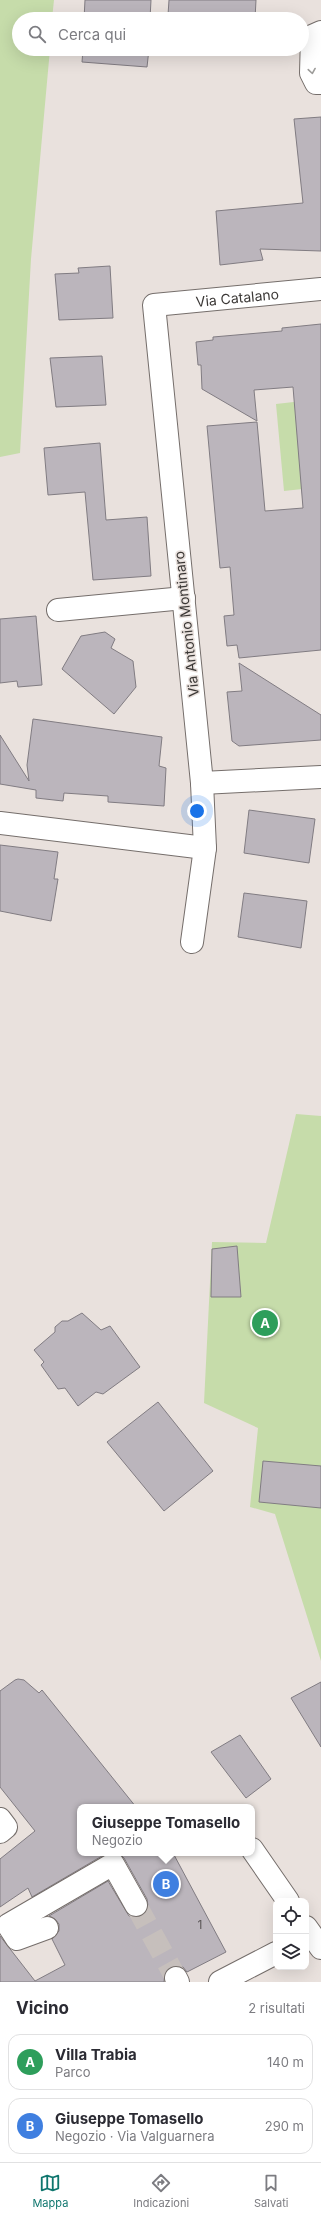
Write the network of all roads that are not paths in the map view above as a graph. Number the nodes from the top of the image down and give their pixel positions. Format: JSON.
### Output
{"nodes":[{"id":1,"x":321,"y":32,"type":"edge"},
{"id":2,"x":321,"y":83,"type":"edge"},
{"id":3,"x":321,"y":288,"type":"edge"},
{"id":4,"x":154,"y":305,"type":"joint"},
{"id":5,"x":184,"y":598,"type":"junction"},
{"id":6,"x":58,"y":610,"type":"dead end"},
{"id":7,"x":321,"y":777,"type":"edge"},
{"id":8,"x":202,"y":783,"type":"junction"},
{"id":9,"x":0,"y":822,"type":"edge"},
{"id":10,"x":205,"y":848,"type":"junction"},
{"id":11,"x":192,"y":942,"type":"dead end"},
{"id":12,"x":0,"y":1819,"type":"edge"},
{"id":13,"x":0,"y":1832,"type":"edge"},
{"id":14,"x":255,"y":1853,"type":"edge"},
{"id":15,"x":286,"y":1898,"type":"edge"},
{"id":16,"x":136,"y":1905,"type":"tunnel mouth"},
{"id":17,"x":47,"y":1928,"type":"dead end"},
{"id":18,"x":273,"y":1955,"type":"edge"},
{"id":19,"x":242,"y":1977,"type":"edge"},
{"id":20,"x":220,"y":1982,"type":"edge"}],
"edges":[{"from":1,"to":2,"type":"street","one_way":true},
{"from":3,"to":4,"type":"street","name":"Via Catalano"},
{"from":4,"to":5,"type":"street","name":"Via Antonio Montinaro"},
{"from":5,"to":6,"type":"street"},
{"from":5,"to":8,"type":"street","name":"Via Antonio Montinaro"},
{"from":7,"to":8,"type":"street"},
{"from":8,"to":10,"type":"street","name":"Via Antonio Montinaro"},
{"from":9,"to":10,"type":"street"},
{"from":10,"to":11,"type":"street","name":"Via Antonio Montinaro"},
{"from":12,"to":13,"type":"street"},
{"from":14,"to":15,"type":"street"},
{"from":16,"to":17,"type":"street"},
{"from":18,"to":19,"type":"street"},
{"from":19,"to":20,"type":"street"}]}
